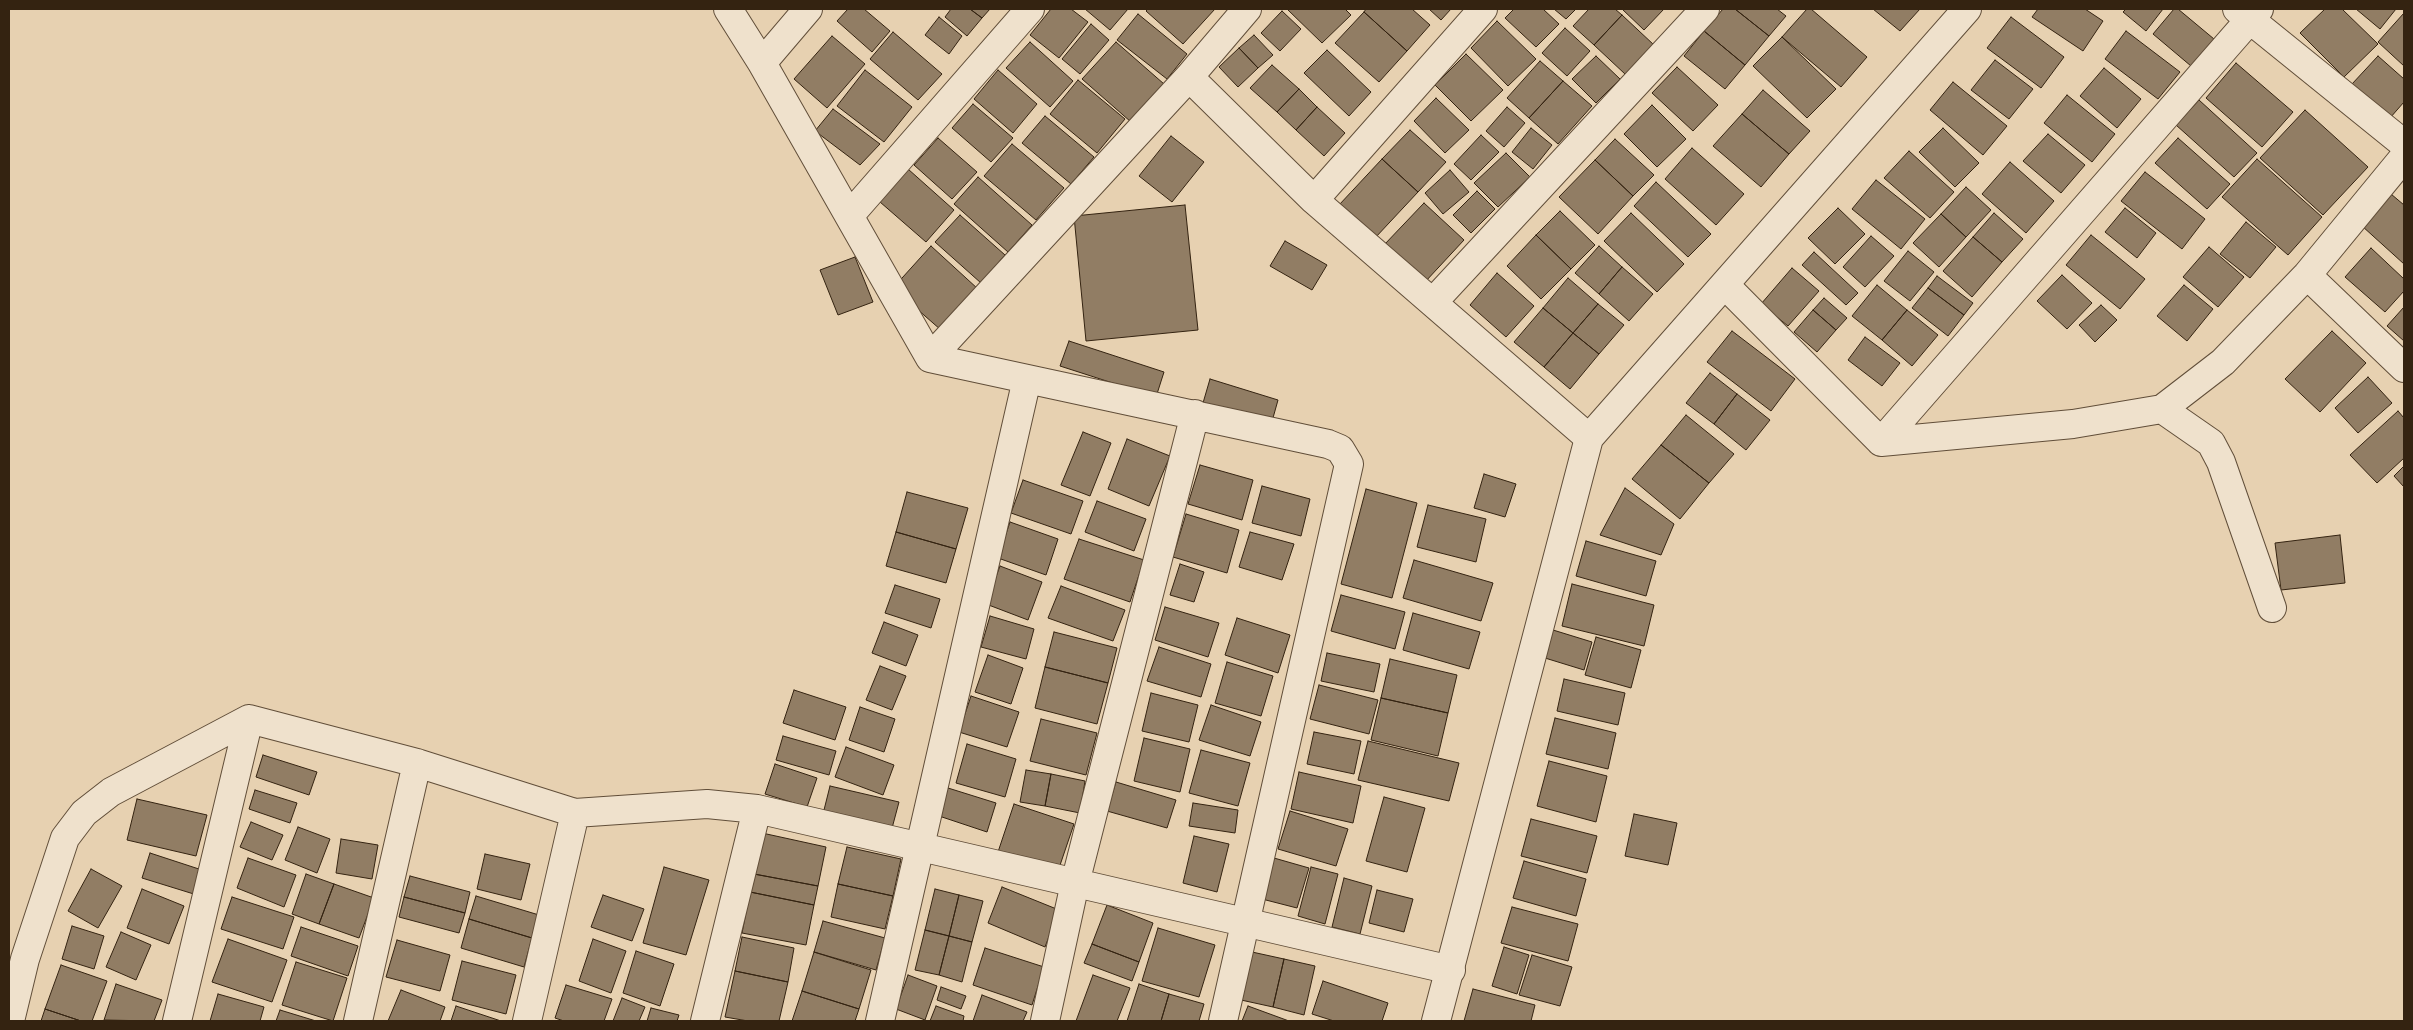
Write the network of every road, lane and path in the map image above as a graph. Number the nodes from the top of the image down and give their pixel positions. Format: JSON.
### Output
{"nodes":[{"id":1,"x":728,"y":9,"type":"edge"},
{"id":2,"x":808,"y":9,"type":"edge"},
{"id":3,"x":1030,"y":9,"type":"edge"},
{"id":4,"x":1247,"y":9,"type":"edge"},
{"id":5,"x":1483,"y":9,"type":"edge"},
{"id":6,"x":1705,"y":9,"type":"edge"},
{"id":7,"x":1967,"y":9,"type":"edge"},
{"id":8,"x":2248,"y":12,"type":"edge"},
{"id":9,"x":762,"y":62,"type":"junction"},
{"id":10,"x":1188,"y":77,"type":"junction"},
{"id":11,"x":2404,"y":144,"type":"edge"},
{"id":12,"x":2404,"y":157,"type":"edge"},
{"id":13,"x":1314,"y":200,"type":"junction"},
{"id":14,"x":850,"y":215,"type":"junction"},
{"id":15,"x":2307,"y":275,"type":"junction"},
{"id":16,"x":1725,"y":285,"type":"junction"},
{"id":17,"x":1434,"y":301,"type":"junction"},
{"id":18,"x":930,"y":358,"type":"junction"},
{"id":19,"x":2404,"y":368,"type":"edge"},
{"id":20,"x":1028,"y":379,"type":"junction"},
{"id":21,"x":2162,"y":409,"type":"junction"},
{"id":22,"x":1195,"y":414,"type":"junction"},
{"id":23,"x":1589,"y":438,"type":"junction"},
{"id":24,"x":1881,"y":442,"type":"junction"},
{"id":25,"x":2272,"y":608,"type":"dead end"},
{"id":26,"x":249,"y":718,"type":"junction"},
{"id":27,"x":417,"y":763,"type":"junction"},
{"id":28,"x":757,"y":809,"type":"junction"},
{"id":29,"x":575,"y":813,"type":"junction"},
{"id":30,"x":921,"y":847,"type":"junction"},
{"id":31,"x":1075,"y":883,"type":"junction"},
{"id":32,"x":1244,"y":922,"type":"junction"},
{"id":33,"x":1451,"y":970,"type":"junction"},
{"id":34,"x":10,"y":1021,"type":"edge"},
{"id":35,"x":177,"y":1021,"type":"edge"},
{"id":36,"x":358,"y":1021,"type":"edge"},
{"id":37,"x":527,"y":1021,"type":"edge"},
{"id":38,"x":705,"y":1021,"type":"edge"},
{"id":39,"x":880,"y":1021,"type":"edge"},
{"id":40,"x":1045,"y":1021,"type":"edge"},
{"id":41,"x":1223,"y":1021,"type":"edge"},
{"id":42,"x":1436,"y":1021,"type":"edge"}],
"edges":[{"from":1,"to":9,"type":"street"},
{"from":2,"to":9,"type":"street"},
{"from":3,"to":14,"type":"street"},
{"from":4,"to":10,"type":"street"},
{"from":5,"to":13,"type":"street"},
{"from":6,"to":17,"type":"street"},
{"from":7,"to":16,"type":"street"},
{"from":8,"to":11,"type":"street"},
{"from":8,"to":24,"type":"street"},
{"from":9,"to":14,"type":"street"},
{"from":10,"to":13,"type":"street"},
{"from":10,"to":18,"type":"street"},
{"from":12,"to":15,"type":"street"},
{"from":13,"to":17,"type":"street"},
{"from":14,"to":18,"type":"street"},
{"from":15,"to":19,"type":"street"},
{"from":15,"to":21,"type":"street"},
{"from":16,"to":23,"type":"street"},
{"from":16,"to":24,"type":"street"},
{"from":17,"to":23,"type":"street"},
{"from":18,"to":20,"type":"street"},
{"from":20,"to":22,"type":"street"},
{"from":20,"to":30,"type":"street"},
{"from":21,"to":24,"type":"street"},
{"from":21,"to":25,"type":"street"},
{"from":22,"to":31,"type":"street"},
{"from":22,"to":32,"type":"street"},
{"from":23,"to":33,"type":"street"},
{"from":26,"to":27,"type":"street"},
{"from":26,"to":34,"type":"street"},
{"from":26,"to":35,"type":"street"},
{"from":27,"to":29,"type":"street"},
{"from":27,"to":36,"type":"street"},
{"from":28,"to":29,"type":"street"},
{"from":28,"to":30,"type":"street"},
{"from":28,"to":38,"type":"street"},
{"from":29,"to":37,"type":"street"},
{"from":30,"to":31,"type":"street"},
{"from":30,"to":39,"type":"street"},
{"from":31,"to":32,"type":"street"},
{"from":31,"to":40,"type":"street"},
{"from":32,"to":33,"type":"street"},
{"from":32,"to":41,"type":"street"},
{"from":33,"to":42,"type":"street"}]}
